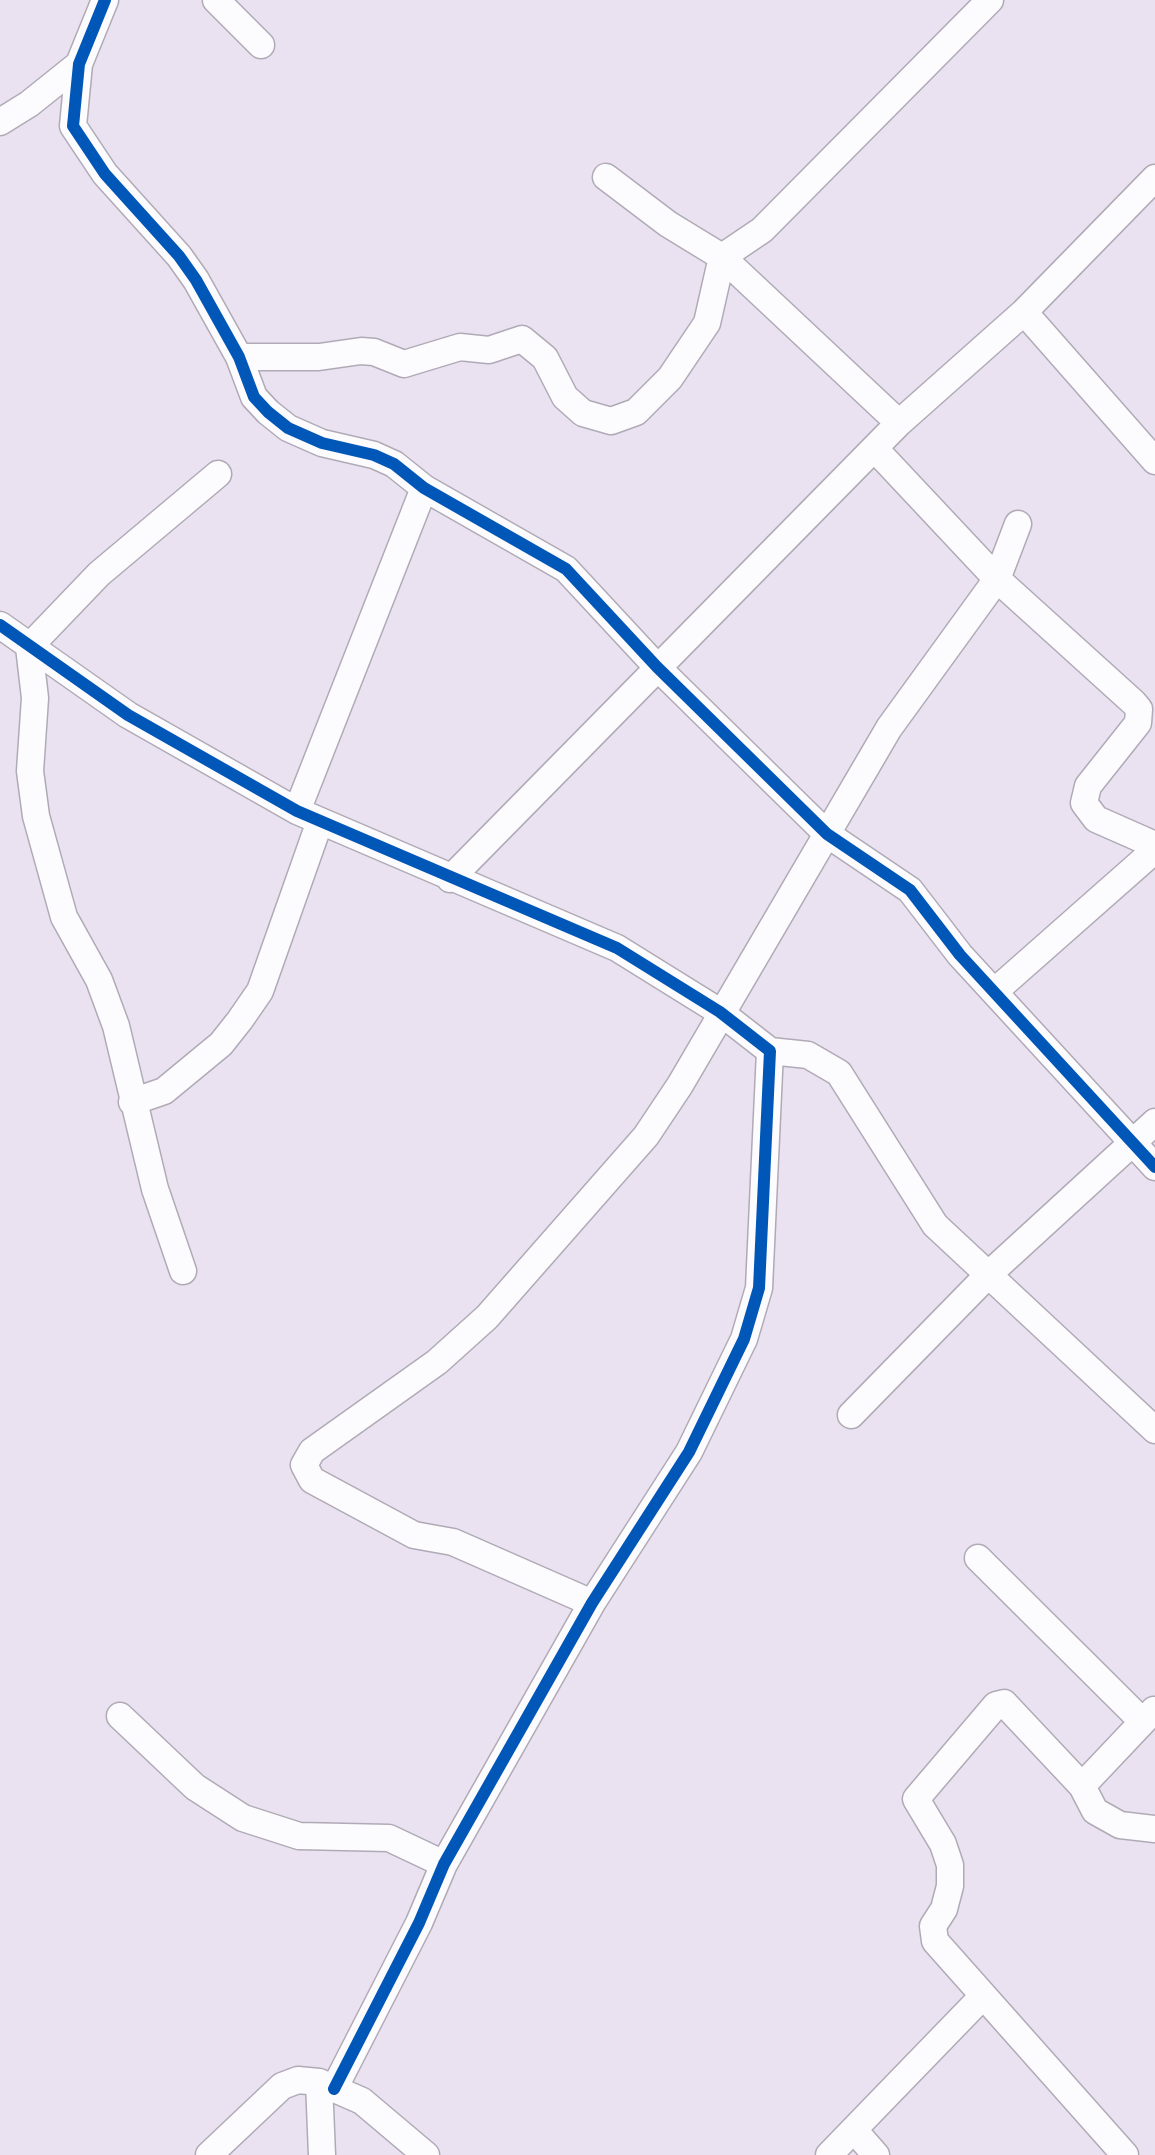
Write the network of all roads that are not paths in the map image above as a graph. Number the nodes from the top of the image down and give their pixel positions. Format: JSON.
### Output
{"nodes":[{"id":1,"x":105,"y":0,"type":"edge"},
{"id":2,"x":216,"y":0,"type":"edge"},
{"id":3,"x":990,"y":0,"type":"edge"},
{"id":4,"x":261,"y":45,"type":"dead end"},
{"id":5,"x":79,"y":64,"type":"junction"},
{"id":6,"x":0,"y":122,"type":"edge"},
{"id":7,"x":606,"y":177,"type":"dead end"},
{"id":8,"x":1155,"y":178,"type":"edge"},
{"id":9,"x":722,"y":257,"type":"junction"},
{"id":10,"x":1024,"y":312,"type":"junction"},
{"id":11,"x":239,"y":357,"type":"junction"},
{"id":12,"x":899,"y":423,"type":"junction"},
{"id":13,"x":875,"y":449,"type":"junction"},
{"id":14,"x":1155,"y":461,"type":"edge"},
{"id":15,"x":218,"y":474,"type":"dead end"},
{"id":16,"x":424,"y":488,"type":"junction"},
{"id":17,"x":1018,"y":524,"type":"dead end"},
{"id":18,"x":997,"y":579,"type":"junction"},
{"id":19,"x":0,"y":625,"type":"edge"},
{"id":20,"x":29,"y":647,"type":"junction"},
{"id":21,"x":657,"y":667,"type":"junction"},
{"id":22,"x":309,"y":816,"type":"junction"},
{"id":23,"x":827,"y":834,"type":"junction"},
{"id":24,"x":1155,"y":847,"type":"edge"},
{"id":25,"x":450,"y":879,"type":"junction"},
{"id":26,"x":994,"y":992,"type":"junction"},
{"id":27,"x":720,"y":1012,"type":"junction"},
{"id":28,"x":770,"y":1051,"type":"junction"},
{"id":29,"x":132,"y":1102,"type":"junction"},
{"id":30,"x":1155,"y":1122,"type":"edge"},
{"id":31,"x":1131,"y":1142,"type":"junction"},
{"id":32,"x":1155,"y":1167,"type":"edge"},
{"id":33,"x":183,"y":1271,"type":"dead end"},
{"id":34,"x":989,"y":1274,"type":"junction"},
{"id":35,"x":1145,"y":1410,"type":"edge"},
{"id":36,"x":851,"y":1415,"type":"dead end"},
{"id":37,"x":1155,"y":1430,"type":"edge"},
{"id":38,"x":978,"y":1558,"type":"dead end"},
{"id":39,"x":592,"y":1603,"type":"junction"},
{"id":40,"x":1149,"y":1715,"type":"edge"},
{"id":41,"x":120,"y":1716,"type":"dead end"},
{"id":42,"x":1082,"y":1786,"type":"junction"},
{"id":43,"x":1155,"y":1829,"type":"edge"},
{"id":44,"x":444,"y":1864,"type":"junction"},
{"id":45,"x":982,"y":1997,"type":"junction"},
{"id":46,"x":326,"y":2085,"type":"junction"},
{"id":47,"x":854,"y":2130,"type":"junction"},
{"id":48,"x":209,"y":2155,"type":"edge"},
{"id":49,"x":322,"y":2155,"type":"edge"},
{"id":50,"x":426,"y":2155,"type":"edge"},
{"id":51,"x":829,"y":2155,"type":"edge"},
{"id":52,"x":876,"y":2155,"type":"edge"},
{"id":53,"x":1125,"y":2155,"type":"edge"}],
"edges":[{"from":1,"to":5,"type":"street"},
{"from":2,"to":4,"type":"street"},
{"from":3,"to":9,"type":"street"},
{"from":5,"to":6,"type":"street"},
{"from":5,"to":11,"type":"street"},
{"from":7,"to":9,"type":"street"},
{"from":8,"to":10,"type":"street"},
{"from":9,"to":11,"type":"street"},
{"from":9,"to":12,"type":"street"},
{"from":10,"to":12,"type":"street"},
{"from":10,"to":14,"type":"street"},
{"from":11,"to":16,"type":"street"},
{"from":12,"to":13,"type":"street"},
{"from":13,"to":18,"type":"street"},
{"from":13,"to":21,"type":"street"},
{"from":15,"to":20,"type":"street"},
{"from":16,"to":21,"type":"street"},
{"from":16,"to":22,"type":"street"},
{"from":17,"to":18,"type":"street"},
{"from":18,"to":23,"type":"street"},
{"from":18,"to":24,"type":"street"},
{"from":19,"to":20,"type":"street"},
{"from":20,"to":22,"type":"street"},
{"from":20,"to":29,"type":"street"},
{"from":21,"to":23,"type":"street"},
{"from":21,"to":25,"type":"street"},
{"from":22,"to":25,"type":"street"},
{"from":22,"to":29,"type":"street"},
{"from":23,"to":26,"type":"street"},
{"from":23,"to":27,"type":"street"},
{"from":24,"to":26,"type":"street"},
{"from":25,"to":27,"type":"street"},
{"from":26,"to":31,"type":"street"},
{"from":27,"to":28,"type":"street"},
{"from":27,"to":39,"type":"street"},
{"from":28,"to":34,"type":"street"},
{"from":28,"to":39,"type":"street"},
{"from":29,"to":33,"type":"street"},
{"from":30,"to":31,"type":"street"},
{"from":31,"to":32,"type":"street"},
{"from":31,"to":34,"type":"street"},
{"from":34,"to":35,"type":"street"},
{"from":34,"to":36,"type":"street"},
{"from":35,"to":37,"type":"street"},
{"from":38,"to":40,"type":"street"},
{"from":39,"to":44,"type":"street"},
{"from":40,"to":42,"type":"street"},
{"from":41,"to":44,"type":"street"},
{"from":42,"to":43,"type":"street"},
{"from":42,"to":45,"type":"street"},
{"from":44,"to":46,"type":"street"},
{"from":45,"to":47,"type":"street"},
{"from":45,"to":53,"type":"street"},
{"from":46,"to":48,"type":"street"},
{"from":46,"to":49,"type":"street"},
{"from":46,"to":50,"type":"street"},
{"from":47,"to":51,"type":"street"},
{"from":47,"to":52,"type":"street"}]}
